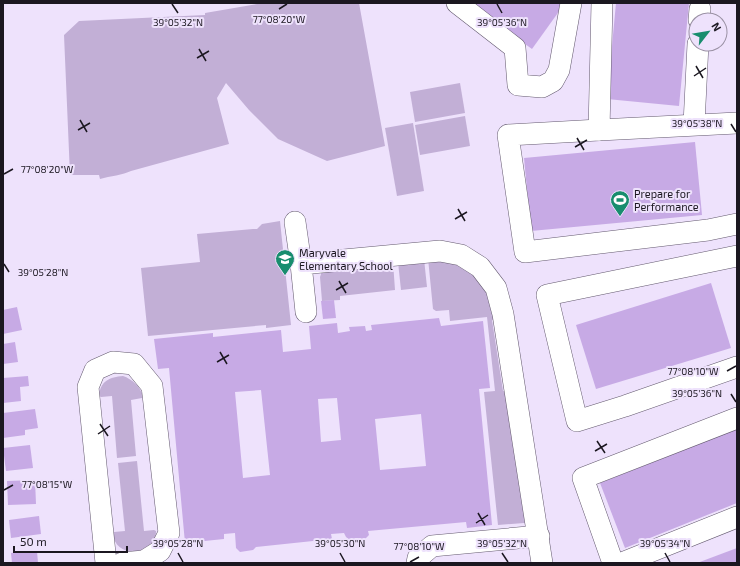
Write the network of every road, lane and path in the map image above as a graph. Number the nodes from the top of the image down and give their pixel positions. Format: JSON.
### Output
{"nodes":[{"id":1,"x":457,"y":3,"type":"edge"},
{"id":2,"x":571,"y":3,"type":"edge"},
{"id":3,"x":602,"y":3,"type":"edge"},
{"id":4,"x":698,"y":52,"type":"edge"},
{"id":5,"x":737,"y":123,"type":"edge"},
{"id":6,"x":694,"y":124,"type":"junction"},
{"id":7,"x":599,"y":130,"type":"junction"},
{"id":8,"x":295,"y":222,"type":"dead end"},
{"id":9,"x":737,"y":224,"type":"edge"},
{"id":10,"x":737,"y":256,"type":"edge"},
{"id":11,"x":301,"y":264,"type":"junction"},
{"id":12,"x":306,"y":312,"type":"dead end"},
{"id":13,"x":737,"y":367,"type":"edge"},
{"id":14,"x":737,"y":418,"type":"edge"},
{"id":15,"x":737,"y":517,"type":"edge"},
{"id":16,"x":539,"y":536,"type":"junction"},
{"id":17,"x":106,"y":563,"type":"edge"},
{"id":18,"x":122,"y":563,"type":"edge"},
{"id":19,"x":417,"y":563,"type":"edge"},
{"id":20,"x":542,"y":563,"type":"edge"},
{"id":21,"x":613,"y":563,"type":"edge"},
{"id":22,"x":622,"y":563,"type":"edge"}],
"edges":[{"from":1,"to":2,"type":"lane"},
{"from":3,"to":7,"type":"lane"},
{"from":4,"to":6,"type":"lane"},
{"from":5,"to":6,"type":"lane"},
{"from":6,"to":7,"type":"lane"},
{"from":7,"to":9,"type":"lane"},
{"from":8,"to":11,"type":"lane"},
{"from":10,"to":13,"type":"lane"},
{"from":11,"to":12,"type":"lane"},
{"from":11,"to":16,"type":"lane"},
{"from":14,"to":21,"type":"lane"},
{"from":15,"to":22,"type":"lane"},
{"from":16,"to":19,"type":"lane"},
{"from":16,"to":20,"type":"lane"},
{"from":17,"to":18,"type":"lane"}]}
